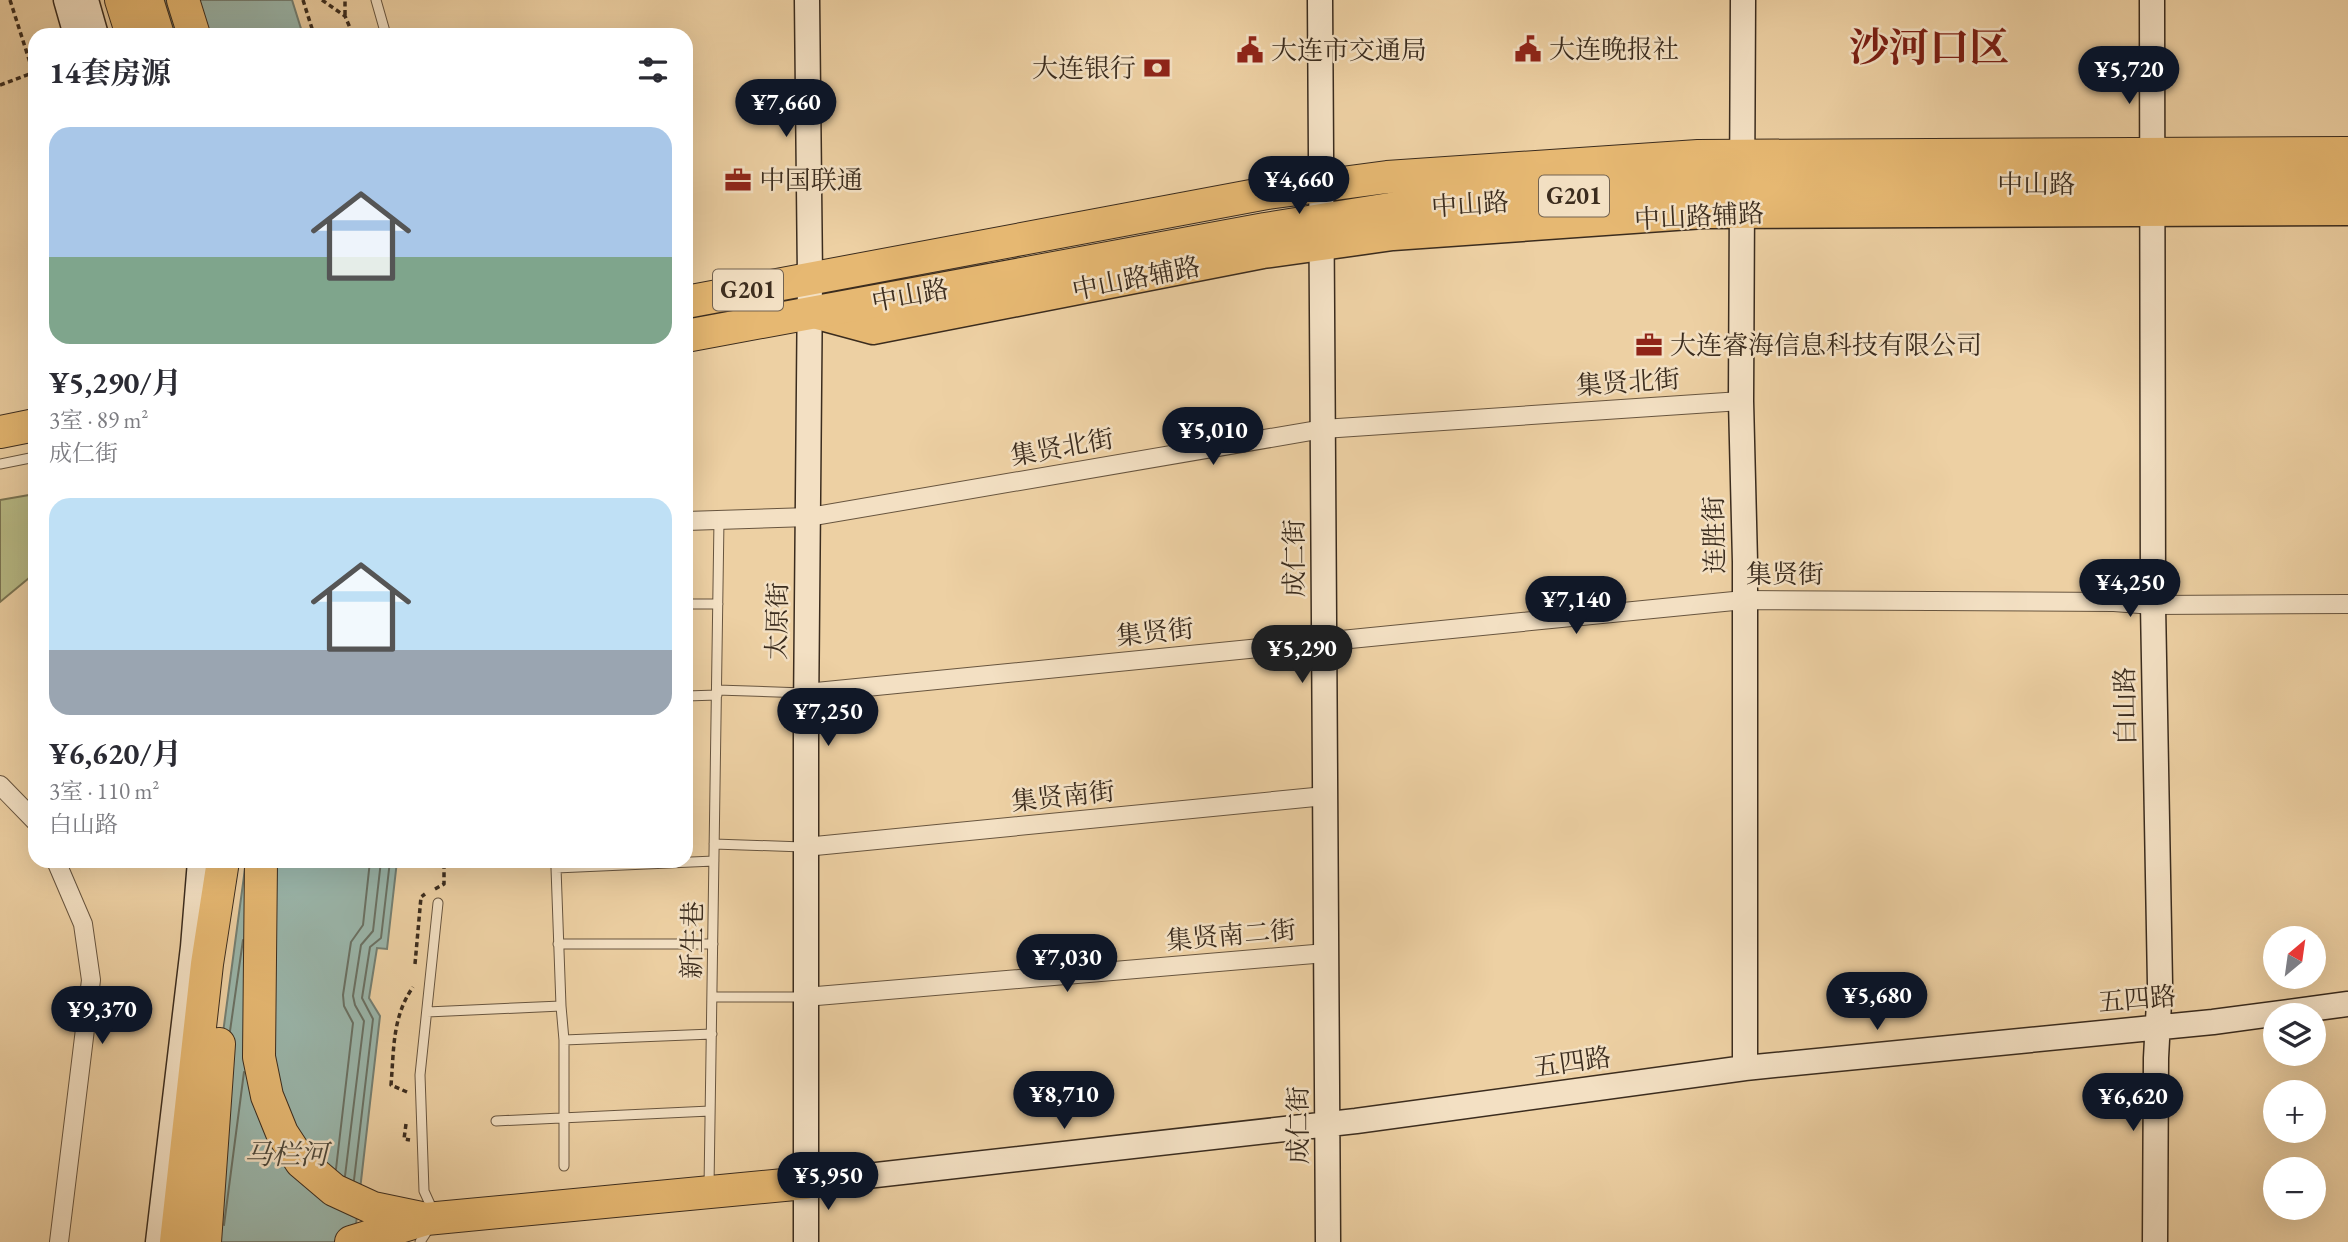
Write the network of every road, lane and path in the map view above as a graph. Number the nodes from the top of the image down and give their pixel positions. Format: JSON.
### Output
{"nodes":[{"id":1,"x":10,"y":0,"type":"edge"},
{"id":2,"x":66,"y":0,"type":"edge"},
{"id":3,"x":86,"y":0,"type":"edge"},
{"id":4,"x":121,"y":0,"type":"edge"},
{"id":5,"x":147,"y":0,"type":"edge"},
{"id":6,"x":183,"y":0,"type":"edge"},
{"id":7,"x":303,"y":0,"type":"edge"},
{"id":8,"x":322,"y":0,"type":"edge"},
{"id":9,"x":345,"y":0,"type":"edge"},
{"id":10,"x":376,"y":0,"type":"edge"},
{"id":11,"x":807,"y":0,"type":"edge"},
{"id":12,"x":1320,"y":0,"type":"edge"},
{"id":13,"x":1743,"y":0,"type":"edge"},
{"id":14,"x":2152,"y":0,"type":"edge"},
{"id":15,"x":345,"y":16,"type":"junction"},
{"id":16,"x":74,"y":28,"type":"edge"},
{"id":17,"x":94,"y":28,"type":"edge"},
{"id":18,"x":130,"y":28,"type":"edge"},
{"id":19,"x":156,"y":28,"type":"edge"},
{"id":20,"x":192,"y":28,"type":"edge"},
{"id":21,"x":312,"y":28,"type":"edge"},
{"id":22,"x":350,"y":28,"type":"edge"},
{"id":23,"x":384,"y":28,"type":"edge"},
{"id":24,"x":28,"y":54,"type":"edge"},
{"id":25,"x":28,"y":74,"type":"edge"},
{"id":26,"x":0,"y":85,"type":"edge"},
{"id":27,"x":2348,"y":153,"type":"edge"},
{"id":28,"x":1742,"y":155,"type":"junction"},
{"id":29,"x":2152,"y":183,"type":"junction"},
{"id":30,"x":2348,"y":183,"type":"edge"},
{"id":31,"x":1322,"y":186,"type":"junction"},
{"id":32,"x":1742,"y":200,"type":"junction"},
{"id":33,"x":2348,"y":211,"type":"edge"},
{"id":34,"x":1322,"y":233,"type":"junction"},
{"id":35,"x":810,"y":278,"type":"junction"},
{"id":36,"x":693,"y":301,"type":"edge"},
{"id":37,"x":810,"y":313,"type":"junction"},
{"id":38,"x":693,"y":335,"type":"edge"},
{"id":39,"x":1741,"y":401,"type":"junction"},
{"id":40,"x":28,"y":426,"type":"edge"},
{"id":41,"x":1323,"y":429,"type":"junction"},
{"id":42,"x":0,"y":432,"type":"edge"},
{"id":43,"x":28,"y":458,"type":"edge"},
{"id":44,"x":0,"y":464,"type":"edge"},
{"id":45,"x":809,"y":517,"type":"junction"},
{"id":46,"x":719,"y":520,"type":"junction"},
{"id":47,"x":693,"y":521,"type":"edge"},
{"id":48,"x":1744,"y":600,"type":"junction"},
{"id":49,"x":693,"y":604,"type":"edge"},
{"id":50,"x":718,"y":604,"type":"junction"},
{"id":51,"x":2348,"y":604,"type":"edge"},
{"id":52,"x":2153,"y":605,"type":"junction"},
{"id":53,"x":1324,"y":641,"type":"junction"},
{"id":54,"x":717,"y":692,"type":"junction"},
{"id":55,"x":806,"y":693,"type":"junction"},
{"id":56,"x":693,"y":695,"type":"edge"},
{"id":57,"x":0,"y":785,"type":"edge"},
{"id":58,"x":1325,"y":796,"type":"junction"},
{"id":59,"x":28,"y":814,"type":"edge"},
{"id":60,"x":714,"y":844,"type":"junction"},
{"id":61,"x":805,"y":847,"type":"junction"},
{"id":62,"x":714,"y":861,"type":"junction"},
{"id":63,"x":693,"y":862,"type":"edge"},
{"id":64,"x":59,"y":868,"type":"edge"},
{"id":65,"x":199,"y":868,"type":"edge"},
{"id":66,"x":222,"y":868,"type":"edge"},
{"id":67,"x":231,"y":868,"type":"edge"},
{"id":68,"x":261,"y":868,"type":"edge"},
{"id":69,"x":556,"y":868,"type":"edge"},
{"id":70,"x":438,"y":903,"type":"dead end"},
{"id":71,"x":558,"y":944,"type":"junction"},
{"id":72,"x":713,"y":944,"type":"junction"},
{"id":73,"x":1326,"y":953,"type":"junction"},
{"id":74,"x":413,"y":987,"type":"dead end"},
{"id":75,"x":712,"y":997,"type":"junction"},
{"id":76,"x":805,"y":997,"type":"junction"},
{"id":77,"x":2348,"y":1004,"type":"edge"},
{"id":78,"x":561,"y":1006,"type":"junction"},
{"id":79,"x":427,"y":1012,"type":"junction"},
{"id":80,"x":2158,"y":1027,"type":"junction"},
{"id":81,"x":712,"y":1034,"type":"junction"},
{"id":82,"x":564,"y":1040,"type":"junction"},
{"id":83,"x":1745,"y":1068,"type":"junction"},
{"id":84,"x":409,"y":1093,"type":"dead end"},
{"id":85,"x":710,"y":1111,"type":"junction"},
{"id":86,"x":562,"y":1118,"type":"junction"},
{"id":87,"x":496,"y":1121,"type":"dead end"},
{"id":88,"x":1328,"y":1124,"type":"junction"},
{"id":89,"x":564,"y":1166,"type":"dead end"},
{"id":90,"x":805,"y":1183,"type":"junction"},
{"id":91,"x":709,"y":1192,"type":"junction"},
{"id":92,"x":427,"y":1226,"type":"edge"},
{"id":93,"x":59,"y":1242,"type":"edge"},
{"id":94,"x":158,"y":1242,"type":"edge"},
{"id":95,"x":176,"y":1242,"type":"edge"},
{"id":96,"x":205,"y":1242,"type":"edge"},
{"id":97,"x":351,"y":1242,"type":"edge"},
{"id":98,"x":806,"y":1242,"type":"edge"},
{"id":99,"x":1328,"y":1242,"type":"edge"},
{"id":100,"x":2155,"y":1242,"type":"edge"}],
"edges":[{"from":1,"to":24,"type":"path"},
{"from":2,"to":16,"type":"main road"},
{"from":3,"to":17,"type":"main road"},
{"from":4,"to":18,"type":"highway"},
{"from":5,"to":19,"type":"highway"},
{"from":6,"to":20,"type":"highway"},
{"from":7,"to":21,"type":"path"},
{"from":8,"to":15,"type":"path"},
{"from":9,"to":15,"type":"path"},
{"from":10,"to":23,"type":"lane"},
{"from":11,"to":35,"type":"main road","name":"太原街"},
{"from":12,"to":31,"type":"main road","name":"成仁街"},
{"from":13,"to":28,"type":"main road","name":"连胜街"},
{"from":14,"to":29,"type":"main road","name":"白山路"},
{"from":15,"to":22,"type":"path"},
{"from":25,"to":26,"type":"path"},
{"from":27,"to":29,"type":"highway","name":"中山路","number":"G201"},
{"from":28,"to":29,"type":"highway","name":"中山路","number":"G201"},
{"from":28,"to":31,"type":"highway","name":"中山路","number":"G201"},
{"from":28,"to":32,"type":"main road","name":"连胜街"},
{"from":29,"to":30,"type":"highway","name":"中山路","number":"G201"},
{"from":29,"to":32,"type":"highway","name":"中山路","number":"G201"},
{"from":29,"to":33,"type":"main road"},
{"from":29,"to":52,"type":"main road","name":"白山路"},
{"from":31,"to":34,"type":"main road","name":"成仁街"},
{"from":31,"to":35,"type":"highway","name":"中山路","number":"G201"},
{"from":32,"to":34,"type":"highway","name":"中山路","number":"G201"},
{"from":32,"to":39,"type":"main road","name":"连胜街"},
{"from":34,"to":37,"type":"highway","name":"中山路","number":"G201"},
{"from":34,"to":41,"type":"main road","name":"成仁街"},
{"from":35,"to":36,"type":"highway","name":"中山路","number":"G201"},
{"from":35,"to":37,"type":"main road","name":"太原街"},
{"from":37,"to":38,"type":"highway","name":"中山路","number":"G201"},
{"from":37,"to":45,"type":"main road","name":"太原街"},
{"from":39,"to":41,"type":"street","name":"集贤北街"},
{"from":39,"to":48,"type":"main road","name":"连胜街"},
{"from":40,"to":42,"type":"highway"},
{"from":41,"to":45,"type":"street","name":"集贤北街"},
{"from":41,"to":53,"type":"main road","name":"成仁街"},
{"from":43,"to":44,"type":"lane"},
{"from":45,"to":46,"type":"street","name":"集贤北街"},
{"from":45,"to":55,"type":"main road","name":"太原街"},
{"from":46,"to":47,"type":"street","name":"集贤北街"},
{"from":46,"to":50,"type":"lane","name":"新生巷"},
{"from":48,"to":52,"type":"street","name":"集贤街"},
{"from":48,"to":53,"type":"street","name":"集贤街"},
{"from":48,"to":83,"type":"main road","name":"连胜街"},
{"from":49,"to":50,"type":"lane"},
{"from":50,"to":54,"type":"lane","name":"新生巷"},
{"from":51,"to":52,"type":"street","name":"集贤街"},
{"from":52,"to":80,"type":"main road","name":"白山路"},
{"from":53,"to":55,"type":"street","name":"集贤街"},
{"from":53,"to":58,"type":"main road","name":"成仁街"},
{"from":54,"to":55,"type":"lane"},
{"from":54,"to":56,"type":"lane"},
{"from":54,"to":60,"type":"lane","name":"新生巷"},
{"from":55,"to":61,"type":"main road","name":"太原街"},
{"from":57,"to":59,"type":"street"},
{"from":58,"to":61,"type":"street","name":"集贤南街"},
{"from":58,"to":73,"type":"main road","name":"成仁街"},
{"from":60,"to":61,"type":"lane"},
{"from":60,"to":62,"type":"lane","name":"新生巷"},
{"from":61,"to":76,"type":"main road","name":"太原街"},
{"from":62,"to":63,"type":"lane"},
{"from":62,"to":72,"type":"lane","name":"新生巷"},
{"from":64,"to":93,"type":"street"},
{"from":65,"to":94,"type":"main road"},
{"from":66,"to":95,"type":"highway"},
{"from":67,"to":96,"type":"highway"},
{"from":68,"to":92,"type":"highway"},
{"from":69,"to":71,"type":"lane"},
{"from":70,"to":79,"type":"lane"},
{"from":71,"to":72,"type":"lane"},
{"from":71,"to":78,"type":"lane"},
{"from":72,"to":75,"type":"lane","name":"新生巷"},
{"from":73,"to":76,"type":"street","name":"集贤南二街"},
{"from":73,"to":88,"type":"main road","name":"成仁街"},
{"from":74,"to":84,"type":"path"},
{"from":75,"to":76,"type":"lane"},
{"from":75,"to":81,"type":"lane","name":"新生巷"},
{"from":76,"to":90,"type":"main road","name":"太原街"},
{"from":77,"to":80,"type":"main road","name":"五四路"},
{"from":78,"to":79,"type":"lane"},
{"from":78,"to":82,"type":"lane"},
{"from":79,"to":92,"type":"lane"},
{"from":80,"to":83,"type":"main road","name":"五四路"},
{"from":80,"to":100,"type":"main road","name":"白山路"},
{"from":81,"to":82,"type":"lane"},
{"from":81,"to":85,"type":"lane","name":"新生巷"},
{"from":82,"to":86,"type":"lane"},
{"from":83,"to":88,"type":"main road","name":"五四路"},
{"from":85,"to":86,"type":"lane"},
{"from":85,"to":91,"type":"lane","name":"新生巷"},
{"from":86,"to":87,"type":"lane"},
{"from":86,"to":89,"type":"lane"},
{"from":88,"to":90,"type":"main road","name":"五四路"},
{"from":88,"to":99,"type":"main road","name":"成仁街"},
{"from":90,"to":91,"type":"highway"},
{"from":90,"to":98,"type":"main road","name":"太原街"},
{"from":91,"to":92,"type":"highway"},
{"from":92,"to":97,"type":"highway"}]}
